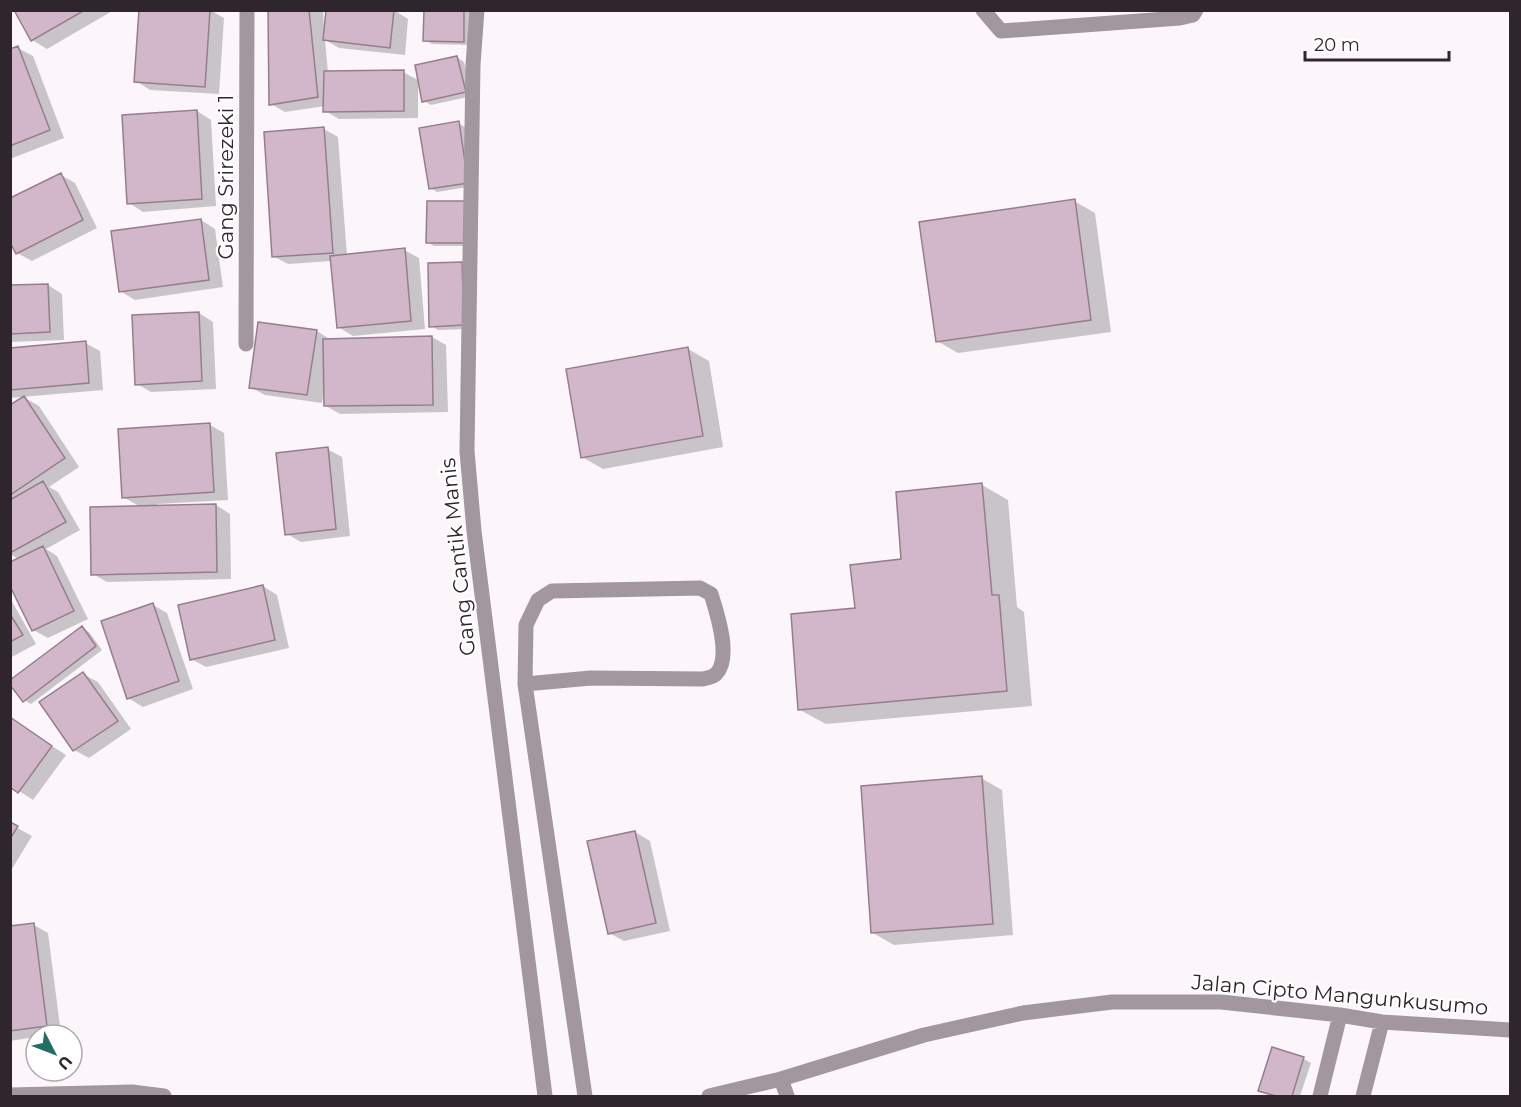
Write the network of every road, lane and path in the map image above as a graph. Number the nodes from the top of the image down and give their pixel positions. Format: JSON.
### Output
{"nodes":[{"id":1,"x":247,"y":10,"type":"edge"},
{"id":2,"x":477,"y":10,"type":"edge"},
{"id":3,"x":983,"y":10,"type":"edge"},
{"id":4,"x":1197,"y":10,"type":"edge"},
{"id":5,"x":246,"y":344,"type":"dead end"},
{"id":6,"x":525,"y":684,"type":"junction"},
{"id":7,"x":1340,"y":1015,"type":"junction"},
{"id":8,"x":1382,"y":1022,"type":"junction"},
{"id":9,"x":1510,"y":1030,"type":"edge"},
{"id":10,"x":781,"y":1079,"type":"junction"},
{"id":11,"x":133,"y":1094,"type":"edge"},
{"id":12,"x":10,"y":1095,"type":"edge"},
{"id":13,"x":164,"y":1096,"type":"edge"},
{"id":14,"x":545,"y":1096,"type":"edge"},
{"id":15,"x":585,"y":1096,"type":"edge"},
{"id":16,"x":709,"y":1096,"type":"edge"},
{"id":17,"x":787,"y":1096,"type":"edge"},
{"id":18,"x":1320,"y":1096,"type":"edge"},
{"id":19,"x":1363,"y":1096,"type":"edge"}],
"edges":[{"from":1,"to":5,"type":"street","name":"Gang Srirezeki 1"},
{"from":2,"to":14,"type":"street","name":"Gang Cantik Manis"},
{"from":3,"to":4,"type":"street"},
{"from":6,"to":6,"type":"street"},
{"from":6,"to":15,"type":"street"},
{"from":7,"to":8,"type":"street","name":"Jalan Cipto Mangunkusumo"},
{"from":7,"to":10,"type":"street","name":"Jalan Cipto Mangunkusumo"},
{"from":7,"to":18,"type":"street"},
{"from":8,"to":9,"type":"street","name":"Jalan Cipto Mangunkusumo"},
{"from":8,"to":19,"type":"street"},
{"from":10,"to":16,"type":"street","name":"Jalan Cipto Mangunkusumo"},
{"from":10,"to":17,"type":"street"},
{"from":11,"to":12,"type":"street"},
{"from":11,"to":13,"type":"street"}]}
